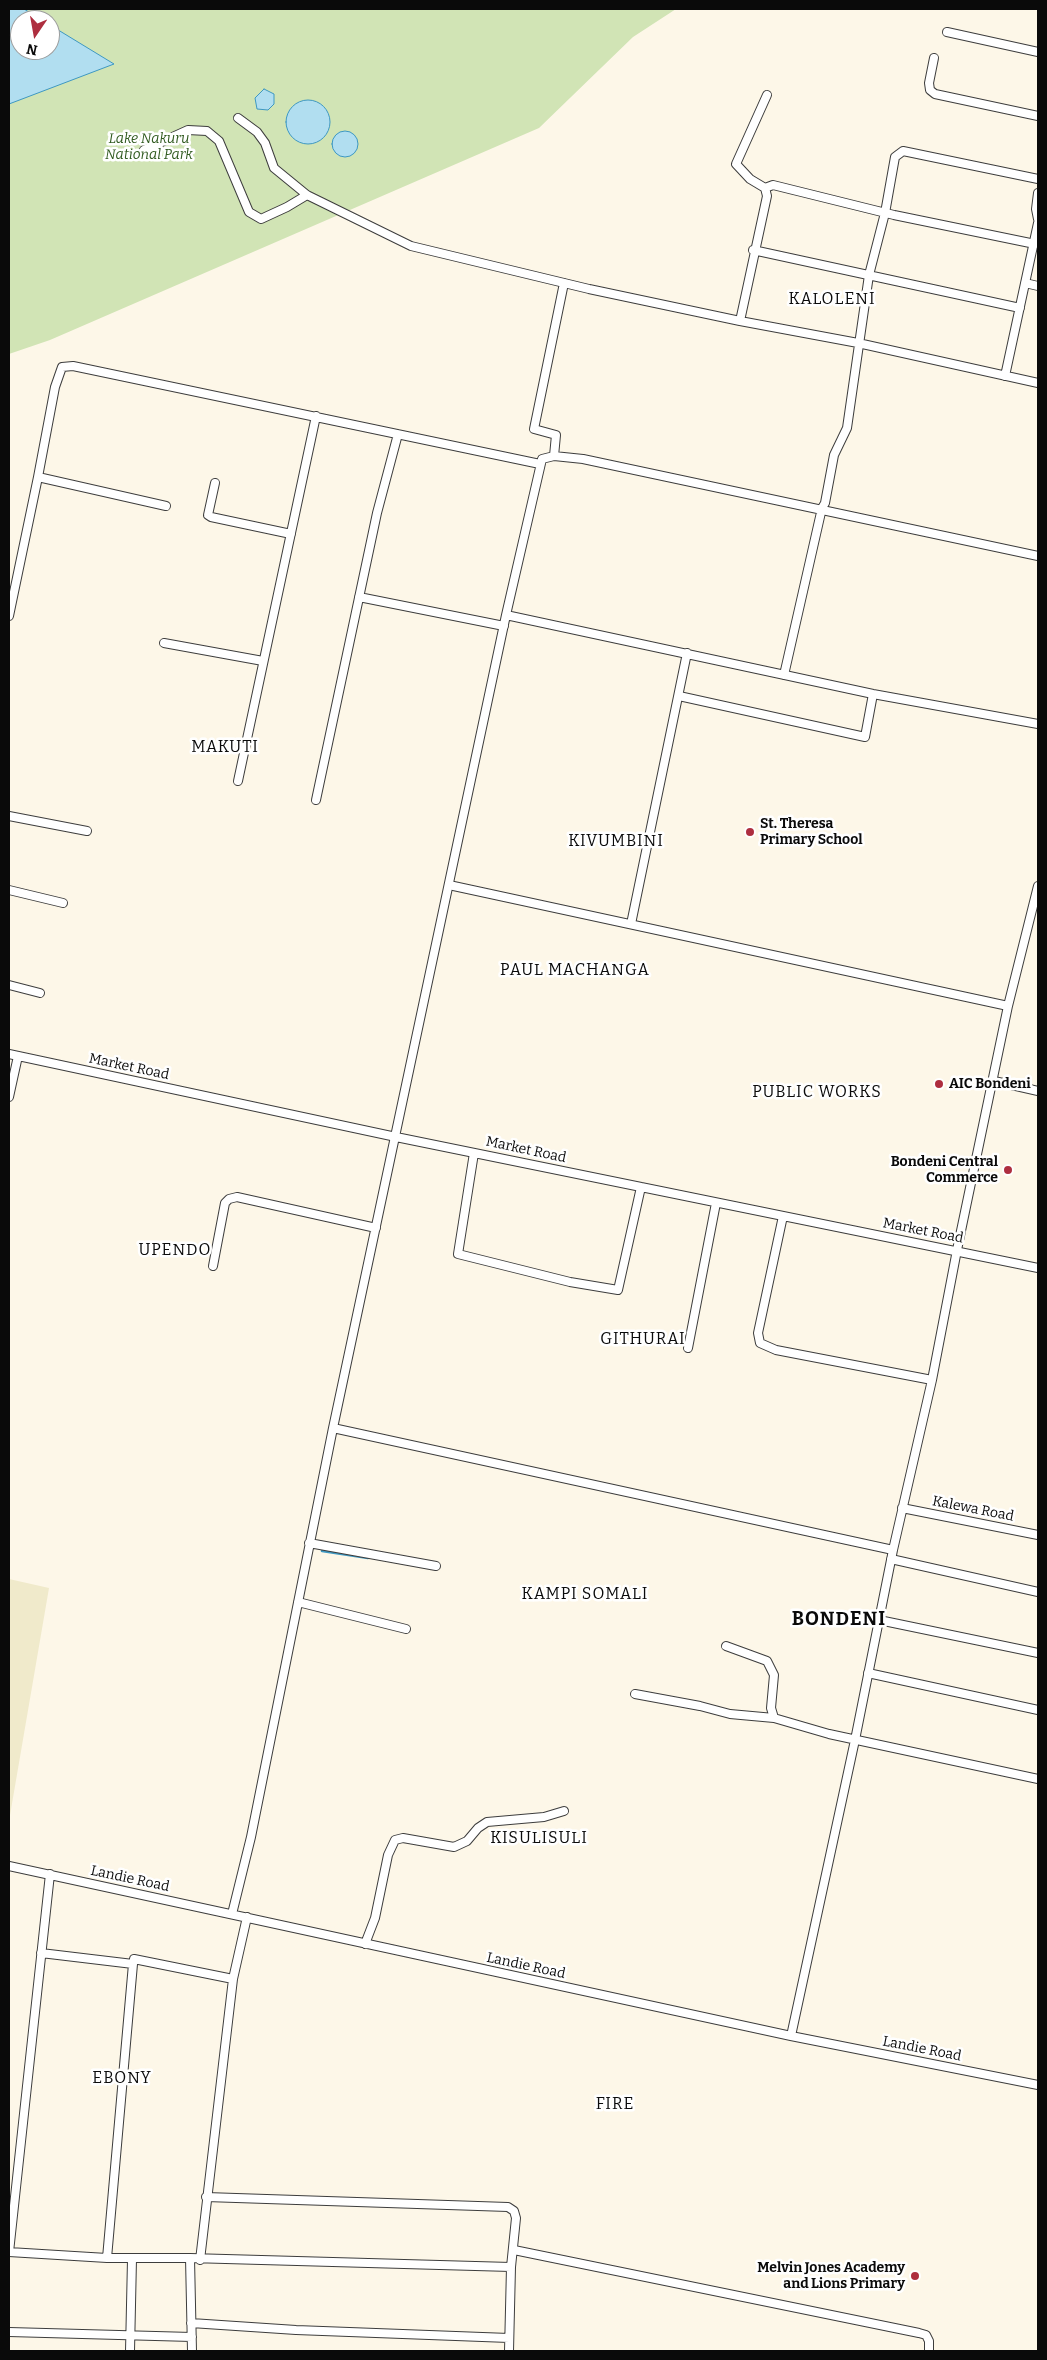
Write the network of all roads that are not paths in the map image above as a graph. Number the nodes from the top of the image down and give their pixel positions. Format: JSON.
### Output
{"nodes":[{"id":1,"x":947,"y":32,"type":"dead end"},
{"id":2,"x":1038,"y":52,"type":"edge"},
{"id":3,"x":934,"y":58,"type":"dead end"},
{"id":4,"x":767,"y":95,"type":"dead end"},
{"id":5,"x":1038,"y":116,"type":"edge"},
{"id":6,"x":238,"y":118,"type":"dead end"},
{"id":7,"x":144,"y":150,"type":"dead end"},
{"id":8,"x":1038,"y":179,"type":"edge"},
{"id":9,"x":765,"y":188,"type":"junction"},
{"id":10,"x":1038,"y":193,"type":"edge"},
{"id":11,"x":307,"y":194,"type":"junction"},
{"id":12,"x":885,"y":213,"type":"junction"},
{"id":13,"x":1038,"y":220,"type":"edge"},
{"id":14,"x":1038,"y":224,"type":"edge"},
{"id":15,"x":1034,"y":244,"type":"junction"},
{"id":16,"x":754,"y":250,"type":"junction"},
{"id":17,"x":869,"y":275,"type":"junction"},
{"id":18,"x":564,"y":283,"type":"junction"},
{"id":19,"x":1025,"y":283,"type":"junction"},
{"id":20,"x":1038,"y":286,"type":"edge"},
{"id":21,"x":1020,"y":308,"type":"junction"},
{"id":22,"x":740,"y":321,"type":"junction"},
{"id":23,"x":858,"y":343,"type":"junction"},
{"id":24,"x":1005,"y":376,"type":"junction"},
{"id":25,"x":1038,"y":383,"type":"edge"},
{"id":26,"x":316,"y":416,"type":"junction"},
{"id":27,"x":398,"y":434,"type":"junction"},
{"id":28,"x":554,"y":456,"type":"junction"},
{"id":29,"x":540,"y":464,"type":"junction"},
{"id":30,"x":38,"y":478,"type":"junction"},
{"id":31,"x":215,"y":483,"type":"dead end"},
{"id":32,"x":825,"y":502,"type":"junction"},
{"id":33,"x":166,"y":506,"type":"dead end"},
{"id":34,"x":290,"y":534,"type":"junction"},
{"id":35,"x":1038,"y":556,"type":"edge"},
{"id":36,"x":12,"y":588,"type":"edge"},
{"id":37,"x":359,"y":597,"type":"junction"},
{"id":38,"x":506,"y":615,"type":"junction"},
{"id":39,"x":9,"y":616,"type":"edge"},
{"id":40,"x":504,"y":626,"type":"junction"},
{"id":41,"x":164,"y":643,"type":"dead end"},
{"id":42,"x":687,"y":653,"type":"junction"},
{"id":43,"x":263,"y":661,"type":"junction"},
{"id":44,"x":784,"y":675,"type":"junction"},
{"id":45,"x":874,"y":694,"type":"junction"},
{"id":46,"x":679,"y":696,"type":"junction"},
{"id":47,"x":1038,"y":724,"type":"edge"},
{"id":48,"x":238,"y":781,"type":"dead end"},
{"id":49,"x":316,"y":800,"type":"dead end"},
{"id":50,"x":9,"y":816,"type":"edge"},
{"id":51,"x":87,"y":831,"type":"dead end"},
{"id":52,"x":449,"y":885,"type":"junction"},
{"id":53,"x":1038,"y":886,"type":"edge"},
{"id":54,"x":9,"y":890,"type":"edge"},
{"id":55,"x":63,"y":902,"type":"dead end"},
{"id":56,"x":1036,"y":905,"type":"edge"},
{"id":57,"x":631,"y":924,"type":"junction"},
{"id":58,"x":9,"y":985,"type":"edge"},
{"id":59,"x":40,"y":993,"type":"dead end"},
{"id":60,"x":1008,"y":1006,"type":"junction"},
{"id":61,"x":9,"y":1054,"type":"edge"},
{"id":62,"x":18,"y":1056,"type":"junction"},
{"id":63,"x":994,"y":1081,"type":"junction"},
{"id":64,"x":1038,"y":1091,"type":"edge"},
{"id":65,"x":9,"y":1097,"type":"edge"},
{"id":66,"x":396,"y":1137,"type":"junction"},
{"id":67,"x":474,"y":1153,"type":"junction"},
{"id":68,"x":641,"y":1187,"type":"junction"},
{"id":69,"x":716,"y":1202,"type":"junction"},
{"id":70,"x":783,"y":1216,"type":"junction"},
{"id":71,"x":376,"y":1228,"type":"junction"},
{"id":72,"x":956,"y":1250,"type":"junction"},
{"id":73,"x":214,"y":1266,"type":"dead end"},
{"id":74,"x":1038,"y":1268,"type":"edge"},
{"id":75,"x":688,"y":1348,"type":"dead end"},
{"id":76,"x":932,"y":1380,"type":"junction"},
{"id":77,"x":333,"y":1428,"type":"junction"},
{"id":78,"x":902,"y":1508,"type":"junction"},
{"id":79,"x":1038,"y":1535,"type":"edge"},
{"id":80,"x":309,"y":1543,"type":"junction"},
{"id":81,"x":893,"y":1550,"type":"junction"},
{"id":82,"x":891,"y":1559,"type":"junction"},
{"id":83,"x":436,"y":1566,"type":"dead end"},
{"id":84,"x":1038,"y":1592,"type":"edge"},
{"id":85,"x":298,"y":1602,"type":"junction"},
{"id":86,"x":879,"y":1620,"type":"junction"},
{"id":87,"x":406,"y":1629,"type":"dead end"},
{"id":88,"x":726,"y":1646,"type":"dead end"},
{"id":89,"x":1038,"y":1653,"type":"edge"},
{"id":90,"x":868,"y":1673,"type":"junction"},
{"id":91,"x":635,"y":1694,"type":"dead end"},
{"id":92,"x":1038,"y":1710,"type":"edge"},
{"id":93,"x":774,"y":1718,"type":"junction"},
{"id":94,"x":855,"y":1740,"type":"junction"},
{"id":95,"x":1038,"y":1779,"type":"edge"},
{"id":96,"x":564,"y":1811,"type":"dead end"},
{"id":97,"x":9,"y":1866,"type":"edge"},
{"id":98,"x":50,"y":1874,"type":"junction"},
{"id":99,"x":232,"y":1914,"type":"junction"},
{"id":100,"x":247,"y":1917,"type":"junction"},
{"id":101,"x":365,"y":1944,"type":"junction"},
{"id":102,"x":41,"y":1953,"type":"junction"},
{"id":103,"x":134,"y":1964,"type":"junction"},
{"id":104,"x":233,"y":1979,"type":"junction"},
{"id":105,"x":791,"y":2036,"type":"junction"},
{"id":106,"x":1038,"y":2085,"type":"edge"},
{"id":107,"x":206,"y":2197,"type":"junction"},
{"id":108,"x":514,"y":2250,"type":"junction"},
{"id":109,"x":9,"y":2252,"type":"edge"},
{"id":110,"x":107,"y":2258,"type":"junction"},
{"id":111,"x":190,"y":2258,"type":"junction"},
{"id":112,"x":132,"y":2259,"type":"junction"},
{"id":113,"x":200,"y":2260,"type":"junction"},
{"id":114,"x":511,"y":2267,"type":"junction"},
{"id":115,"x":191,"y":2322,"type":"junction"},
{"id":116,"x":9,"y":2332,"type":"edge"},
{"id":117,"x":131,"y":2336,"type":"junction"},
{"id":118,"x":192,"y":2337,"type":"junction"},
{"id":119,"x":509,"y":2338,"type":"junction"},
{"id":120,"x":130,"y":2351,"type":"edge"},
{"id":121,"x":192,"y":2351,"type":"edge"},
{"id":122,"x":509,"y":2351,"type":"edge"},
{"id":123,"x":930,"y":2351,"type":"edge"}],
"edges":[{"from":1,"to":2,"type":"street"},
{"from":3,"to":5,"type":"street"},
{"from":4,"to":9,"type":"street"},
{"from":6,"to":11,"type":"street"},
{"from":7,"to":11,"type":"street"},
{"from":8,"to":12,"type":"street"},
{"from":9,"to":12,"type":"street"},
{"from":9,"to":16,"type":"street"},
{"from":10,"to":13,"type":"street"},
{"from":11,"to":18,"type":"street"},
{"from":12,"to":15,"type":"street"},
{"from":12,"to":17,"type":"street"},
{"from":14,"to":15,"type":"street"},
{"from":15,"to":19,"type":"street"},
{"from":16,"to":17,"type":"street"},
{"from":16,"to":22,"type":"street"},
{"from":17,"to":21,"type":"street"},
{"from":17,"to":23,"type":"street"},
{"from":18,"to":22,"type":"street"},
{"from":18,"to":28,"type":"street"},
{"from":19,"to":20,"type":"street"},
{"from":19,"to":21,"type":"street"},
{"from":21,"to":24,"type":"street"},
{"from":22,"to":23,"type":"street"},
{"from":23,"to":24,"type":"street"},
{"from":23,"to":32,"type":"street"},
{"from":24,"to":25,"type":"street"},
{"from":26,"to":27,"type":"street"},
{"from":26,"to":30,"type":"street"},
{"from":26,"to":34,"type":"street"},
{"from":27,"to":29,"type":"street"},
{"from":27,"to":37,"type":"street"},
{"from":28,"to":29,"type":"street"},
{"from":28,"to":32,"type":"street"},
{"from":29,"to":38,"type":"street"},
{"from":30,"to":33,"type":"street"},
{"from":30,"to":36,"type":"street"},
{"from":31,"to":34,"type":"street"},
{"from":32,"to":35,"type":"street"},
{"from":32,"to":44,"type":"street"},
{"from":34,"to":43,"type":"street"},
{"from":36,"to":39,"type":"street"},
{"from":37,"to":40,"type":"street"},
{"from":37,"to":49,"type":"street"},
{"from":38,"to":40,"type":"street"},
{"from":38,"to":42,"type":"street"},
{"from":40,"to":52,"type":"street"},
{"from":41,"to":43,"type":"street"},
{"from":42,"to":44,"type":"street"},
{"from":42,"to":46,"type":"street"},
{"from":43,"to":48,"type":"street"},
{"from":44,"to":45,"type":"street"},
{"from":45,"to":46,"type":"street"},
{"from":45,"to":47,"type":"street"},
{"from":46,"to":57,"type":"street"},
{"from":50,"to":51,"type":"street"},
{"from":52,"to":57,"type":"street"},
{"from":52,"to":66,"type":"street"},
{"from":53,"to":56,"type":"street"},
{"from":54,"to":55,"type":"street"},
{"from":56,"to":60,"type":"street"},
{"from":57,"to":60,"type":"street"},
{"from":58,"to":59,"type":"street"},
{"from":60,"to":63,"type":"street"},
{"from":61,"to":62,"type":"street","name":"Market Road"},
{"from":62,"to":65,"type":"street"},
{"from":62,"to":66,"type":"street","name":"Market Road"},
{"from":63,"to":64,"type":"street"},
{"from":63,"to":72,"type":"street"},
{"from":66,"to":67,"type":"street","name":"Market Road"},
{"from":66,"to":71,"type":"street"},
{"from":67,"to":68,"type":"street","name":"Market Road"},
{"from":67,"to":68,"type":"street"},
{"from":68,"to":69,"type":"street","name":"Market Road"},
{"from":69,"to":70,"type":"street","name":"Market Road"},
{"from":69,"to":75,"type":"street"},
{"from":70,"to":72,"type":"street","name":"Market Road"},
{"from":70,"to":76,"type":"street"},
{"from":71,"to":73,"type":"street"},
{"from":71,"to":77,"type":"street"},
{"from":72,"to":74,"type":"street","name":"Market Road"},
{"from":72,"to":76,"type":"street"},
{"from":76,"to":78,"type":"street"},
{"from":77,"to":80,"type":"street"},
{"from":77,"to":81,"type":"street"},
{"from":78,"to":79,"type":"street","name":"Kalewa Road"},
{"from":78,"to":81,"type":"street"},
{"from":80,"to":83,"type":"street"},
{"from":80,"to":85,"type":"street"},
{"from":81,"to":82,"type":"street"},
{"from":82,"to":84,"type":"street"},
{"from":82,"to":86,"type":"street"},
{"from":85,"to":87,"type":"street"},
{"from":85,"to":99,"type":"street"},
{"from":86,"to":89,"type":"street"},
{"from":86,"to":90,"type":"street"},
{"from":88,"to":93,"type":"street"},
{"from":90,"to":92,"type":"street"},
{"from":90,"to":94,"type":"street"},
{"from":91,"to":93,"type":"street"},
{"from":93,"to":94,"type":"street"},
{"from":94,"to":95,"type":"street"},
{"from":94,"to":105,"type":"street"},
{"from":96,"to":101,"type":"street"},
{"from":97,"to":98,"type":"street","name":"Landie Road"},
{"from":98,"to":99,"type":"street","name":"Landie Road"},
{"from":98,"to":102,"type":"street"},
{"from":99,"to":100,"type":"street","name":"Landie Road"},
{"from":100,"to":101,"type":"street","name":"Landie Road"},
{"from":100,"to":104,"type":"street"},
{"from":101,"to":105,"type":"street","name":"Landie Road"},
{"from":102,"to":103,"type":"street"},
{"from":102,"to":109,"type":"street"},
{"from":103,"to":104,"type":"street"},
{"from":103,"to":110,"type":"street"},
{"from":104,"to":107,"type":"street"},
{"from":105,"to":106,"type":"street","name":"Landie Road"},
{"from":107,"to":108,"type":"street"},
{"from":107,"to":113,"type":"street"},
{"from":108,"to":114,"type":"street"},
{"from":108,"to":123,"type":"street"},
{"from":109,"to":110,"type":"street"},
{"from":110,"to":112,"type":"street"},
{"from":111,"to":112,"type":"street"},
{"from":111,"to":113,"type":"street"},
{"from":111,"to":115,"type":"street"},
{"from":112,"to":117,"type":"street"},
{"from":113,"to":114,"type":"street"},
{"from":114,"to":119,"type":"street"},
{"from":115,"to":118,"type":"street"},
{"from":115,"to":119,"type":"street"},
{"from":116,"to":117,"type":"street"},
{"from":117,"to":118,"type":"street"},
{"from":117,"to":120,"type":"street"},
{"from":118,"to":121,"type":"street"},
{"from":119,"to":122,"type":"street"}]}
